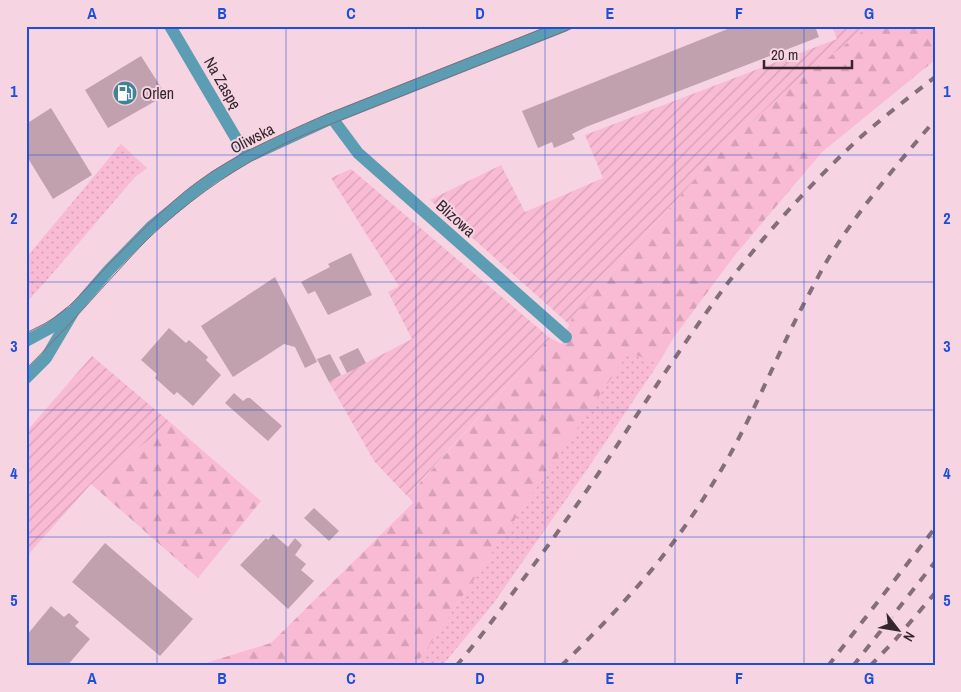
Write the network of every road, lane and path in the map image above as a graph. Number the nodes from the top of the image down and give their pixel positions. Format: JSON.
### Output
{"nodes":[{"id":1,"x":170,"y":26,"type":"edge"},
{"id":2,"x":564,"y":26,"type":"edge"},
{"id":3,"x":332,"y":118,"type":"junction"},
{"id":4,"x":247,"y":157,"type":"junction"},
{"id":5,"x":75,"y":309,"type":"junction"},
{"id":6,"x":566,"y":337,"type":"dead end"},
{"id":7,"x":26,"y":340,"type":"edge"},
{"id":8,"x":26,"y":378,"type":"edge"}],
"edges":[{"from":1,"to":4,"type":"street","name":"Na Zaspę"},
{"from":2,"to":3,"type":"street","name":"Oliwska"},
{"from":3,"to":4,"type":"street","name":"Oliwska"},
{"from":3,"to":6,"type":"street","name":"Blizowa"},
{"from":4,"to":5,"type":"street","name":"Oliwska"},
{"from":5,"to":7,"type":"street"},
{"from":5,"to":8,"type":"street","name":"Oliwska"}]}
